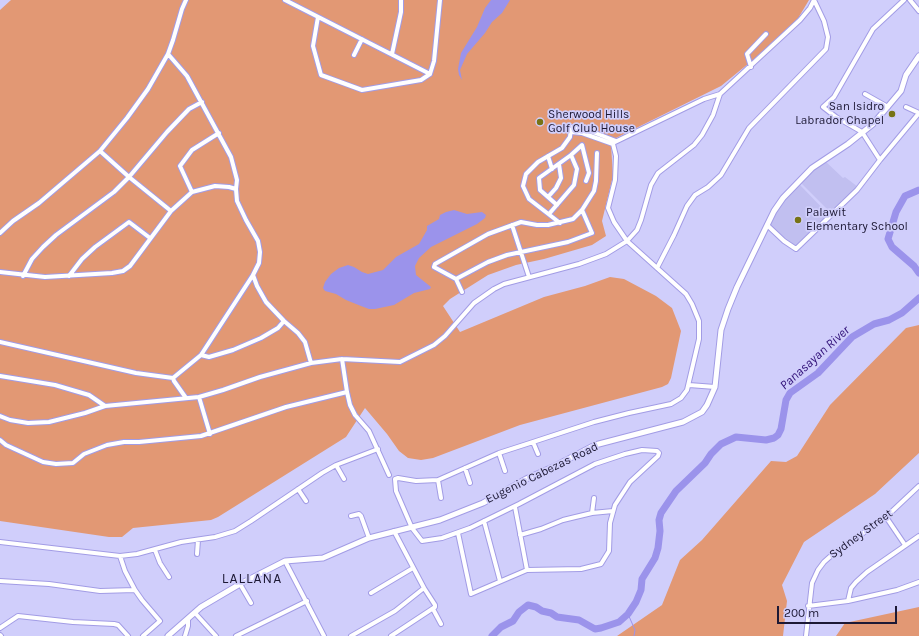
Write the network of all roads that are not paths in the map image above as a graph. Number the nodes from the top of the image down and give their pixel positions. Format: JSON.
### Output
{"nodes":[{"id":1,"x":186,"y":0,"type":"edge"},
{"id":2,"x":285,"y":0,"type":"edge"},
{"id":3,"x":401,"y":0,"type":"edge"},
{"id":4,"x":440,"y":0,"type":"edge"},
{"id":5,"x":814,"y":0,"type":"edge"},
{"id":6,"x":904,"y":0,"type":"edge"},
{"id":7,"x":910,"y":0,"type":"edge"},
{"id":8,"x":919,"y":11,"type":"edge"},
{"id":9,"x":318,"y":17,"type":"junction"},
{"id":10,"x":766,"y":34,"type":"dead end"},
{"id":11,"x":362,"y":39,"type":"junction"},
{"id":12,"x":168,"y":54,"type":"junction"},
{"id":13,"x":392,"y":54,"type":"junction"},
{"id":14,"x":354,"y":55,"type":"dead end"},
{"id":15,"x":919,"y":56,"type":"edge"},
{"id":16,"x":751,"y":66,"type":"junction"},
{"id":17,"x":430,"y":74,"type":"junction"},
{"id":18,"x":720,"y":94,"type":"junction"},
{"id":19,"x":865,"y":94,"type":"dead end"},
{"id":20,"x":202,"y":102,"type":"junction"},
{"id":21,"x":888,"y":107,"type":"junction"},
{"id":22,"x":906,"y":107,"type":"dead end"},
{"id":23,"x":919,"y":113,"type":"edge"},
{"id":24,"x":570,"y":132,"type":"junction"},
{"id":25,"x":862,"y":132,"type":"junction"},
{"id":26,"x":219,"y":133,"type":"junction"},
{"id":27,"x":614,"y":142,"type":"junction"},
{"id":28,"x":100,"y":151,"type":"junction"},
{"id":29,"x":597,"y":153,"type":"dead end"},
{"id":30,"x":571,"y":155,"type":"junction"},
{"id":31,"x":548,"y":156,"type":"junction"},
{"id":32,"x":880,"y":160,"type":"junction"},
{"id":33,"x":559,"y":164,"type":"junction"},
{"id":34,"x":552,"y":169,"type":"junction"},
{"id":35,"x":129,"y":177,"type":"junction"},
{"id":36,"x":586,"y":180,"type":"dead end"},
{"id":37,"x":236,"y":189,"type":"junction"},
{"id":38,"x":192,"y":192,"type":"junction"},
{"id":39,"x":548,"y":197,"type":"junction"},
{"id":40,"x":557,"y":205,"type":"junction"},
{"id":41,"x":582,"y":210,"type":"junction"},
{"id":42,"x":171,"y":211,"type":"junction"},
{"id":43,"x":549,"y":214,"type":"junction"},
{"id":44,"x":560,"y":223,"type":"junction"},
{"id":45,"x":512,"y":225,"type":"junction"},
{"id":46,"x":767,"y":225,"type":"junction"},
{"id":47,"x":0,"y":233,"type":"edge"},
{"id":48,"x":150,"y":238,"type":"junction"},
{"id":49,"x":627,"y":241,"type":"junction"},
{"id":50,"x":521,"y":252,"type":"junction"},
{"id":51,"x":656,"y":268,"type":"junction"},
{"id":52,"x":0,"y":272,"type":"edge"},
{"id":53,"x":253,"y":275,"type":"junction"},
{"id":54,"x":23,"y":276,"type":"junction"},
{"id":55,"x":69,"y":276,"type":"junction"},
{"id":56,"x":529,"y":277,"type":"junction"},
{"id":57,"x":456,"y":279,"type":"junction"},
{"id":58,"x":462,"y":292,"type":"dead end"},
{"id":59,"x":284,"y":321,"type":"junction"},
{"id":60,"x":0,"y":342,"type":"edge"},
{"id":61,"x":201,"y":355,"type":"junction"},
{"id":62,"x":342,"y":359,"type":"junction"},
{"id":63,"x":311,"y":363,"type":"junction"},
{"id":64,"x":0,"y":376,"type":"edge"},
{"id":65,"x":173,"y":378,"type":"junction"},
{"id":66,"x":689,"y":384,"type":"junction"},
{"id":67,"x":715,"y":387,"type":"junction"},
{"id":68,"x":346,"y":392,"type":"junction"},
{"id":69,"x":199,"y":397,"type":"junction"},
{"id":70,"x":186,"y":398,"type":"junction"},
{"id":71,"x":105,"y":406,"type":"junction"},
{"id":72,"x":0,"y":417,"type":"edge"},
{"id":73,"x":210,"y":434,"type":"junction"},
{"id":74,"x":0,"y":440,"type":"edge"},
{"id":75,"x":533,"y":442,"type":"junction"},
{"id":76,"x":378,"y":448,"type":"junction"},
{"id":77,"x":499,"y":453,"type":"junction"},
{"id":78,"x":538,"y":454,"type":"dead end"},
{"id":79,"x":336,"y":465,"type":"junction"},
{"id":80,"x":465,"y":468,"type":"junction"},
{"id":81,"x":505,"y":471,"type":"dead end"},
{"id":82,"x":389,"y":475,"type":"dead end"},
{"id":83,"x":344,"y":479,"type":"dead end"},
{"id":84,"x":438,"y":480,"type":"junction"},
{"id":85,"x":470,"y":483,"type":"dead end"},
{"id":86,"x":919,"y":486,"type":"edge"},
{"id":87,"x":298,"y":489,"type":"junction"},
{"id":88,"x":441,"y":498,"type":"dead end"},
{"id":89,"x":594,"y":498,"type":"dead end"},
{"id":90,"x":306,"y":501,"type":"dead end"},
{"id":91,"x":515,"y":507,"type":"junction"},
{"id":92,"x":613,"y":511,"type":"junction"},
{"id":93,"x":592,"y":512,"type":"junction"},
{"id":94,"x":351,"y":516,"type":"dead end"},
{"id":95,"x":886,"y":517,"type":"junction"},
{"id":96,"x":484,"y":521,"type":"junction"},
{"id":97,"x":412,"y":528,"type":"junction"},
{"id":98,"x":394,"y":532,"type":"junction"},
{"id":99,"x":458,"y":532,"type":"junction"},
{"id":100,"x":520,"y":536,"type":"junction"},
{"id":101,"x":919,"y":536,"type":"edge"},
{"id":102,"x":369,"y":538,"type":"junction"},
{"id":103,"x":198,"y":540,"type":"junction"},
{"id":104,"x":0,"y":542,"type":"edge"},
{"id":105,"x":905,"y":545,"type":"junction"},
{"id":106,"x":155,"y":550,"type":"junction"},
{"id":107,"x":197,"y":554,"type":"dead end"},
{"id":108,"x":120,"y":556,"type":"junction"},
{"id":109,"x":285,"y":561,"type":"junction"},
{"id":110,"x":413,"y":568,"type":"junction"},
{"id":111,"x":527,"y":570,"type":"junction"},
{"id":112,"x":169,"y":577,"type":"dead end"},
{"id":113,"x":0,"y":581,"type":"edge"},
{"id":114,"x":500,"y":581,"type":"junction"},
{"id":115,"x":919,"y":582,"type":"edge"},
{"id":116,"x":240,"y":584,"type":"junction"},
{"id":117,"x":424,"y":588,"type":"junction"},
{"id":118,"x":135,"y":590,"type":"junction"},
{"id":119,"x":371,"y":594,"type":"dead end"},
{"id":120,"x":307,"y":601,"type":"junction"},
{"id":121,"x":848,"y":601,"type":"junction"},
{"id":122,"x":251,"y":603,"type":"dead end"},
{"id":123,"x":808,"y":606,"type":"junction"},
{"id":124,"x":433,"y":609,"type":"junction"},
{"id":125,"x":195,"y":613,"type":"junction"},
{"id":126,"x":188,"y":619,"type":"junction"},
{"id":127,"x":441,"y":624,"type":"dead end"},
{"id":128,"x":0,"y":628,"type":"edge"},
{"id":129,"x":128,"y":636,"type":"edge"},
{"id":130,"x":144,"y":636,"type":"edge"},
{"id":131,"x":168,"y":636,"type":"edge"},
{"id":132,"x":185,"y":636,"type":"edge"},
{"id":133,"x":216,"y":636,"type":"edge"},
{"id":134,"x":236,"y":636,"type":"edge"},
{"id":135,"x":324,"y":636,"type":"edge"},
{"id":136,"x":352,"y":636,"type":"edge"},
{"id":137,"x":391,"y":636,"type":"edge"},
{"id":138,"x":806,"y":636,"type":"edge"}],
"edges":[{"from":1,"to":12,"type":"street"},
{"from":2,"to":9,"type":"street"},
{"from":3,"to":13,"type":"street"},
{"from":4,"to":17,"type":"street"},
{"from":5,"to":16,"type":"street"},
{"from":5,"to":51,"type":"street"},
{"from":6,"to":25,"type":"street"},
{"from":7,"to":8,"type":"street"},
{"from":9,"to":11,"type":"street"},
{"from":9,"to":17,"type":"street"},
{"from":10,"to":16,"type":"street"},
{"from":11,"to":13,"type":"street"},
{"from":11,"to":14,"type":"street"},
{"from":12,"to":20,"type":"street"},
{"from":12,"to":28,"type":"street"},
{"from":13,"to":17,"type":"street"},
{"from":15,"to":21,"type":"street","name":"Eugenio Cabezas Road"},
{"from":16,"to":18,"type":"street"},
{"from":18,"to":27,"type":"street"},
{"from":18,"to":49,"type":"street"},
{"from":19,"to":21,"type":"street"},
{"from":20,"to":26,"type":"street"},
{"from":20,"to":35,"type":"street"},
{"from":21,"to":25,"type":"street","name":"Eugenio Cabezas Road"},
{"from":22,"to":23,"type":"street"},
{"from":23,"to":32,"type":"street"},
{"from":24,"to":27,"type":"street"},
{"from":24,"to":27,"type":"street"},
{"from":24,"to":31,"type":"street"},
{"from":25,"to":32,"type":"street"},
{"from":25,"to":46,"type":"street","name":"Eugenio Cabezas Road"},
{"from":26,"to":37,"type":"street"},
{"from":26,"to":38,"type":"street"},
{"from":27,"to":49,"type":"street"},
{"from":28,"to":35,"type":"street"},
{"from":28,"to":47,"type":"street"},
{"from":29,"to":41,"type":"street"},
{"from":30,"to":33,"type":"street"},
{"from":30,"to":36,"type":"street"},
{"from":30,"to":40,"type":"street"},
{"from":31,"to":34,"type":"street"},
{"from":31,"to":43,"type":"street"},
{"from":32,"to":46,"type":"street"},
{"from":33,"to":34,"type":"street"},
{"from":33,"to":39,"type":"street"},
{"from":34,"to":39,"type":"street"},
{"from":35,"to":42,"type":"street"},
{"from":35,"to":54,"type":"street"},
{"from":37,"to":38,"type":"street"},
{"from":37,"to":53,"type":"street"},
{"from":38,"to":42,"type":"street"},
{"from":39,"to":40,"type":"street"},
{"from":40,"to":43,"type":"street"},
{"from":41,"to":44,"type":"street"},
{"from":41,"to":50,"type":"street"},
{"from":42,"to":48,"type":"street"},
{"from":43,"to":44,"type":"street"},
{"from":44,"to":45,"type":"street"},
{"from":45,"to":50,"type":"street"},
{"from":45,"to":57,"type":"street"},
{"from":46,"to":67,"type":"street","name":"Eugenio Cabezas Road"},
{"from":48,"to":55,"type":"street"},
{"from":48,"to":55,"type":"street"},
{"from":49,"to":51,"type":"street"},
{"from":49,"to":56,"type":"street"},
{"from":50,"to":56,"type":"street"},
{"from":50,"to":57,"type":"street"},
{"from":51,"to":66,"type":"street"},
{"from":52,"to":54,"type":"street"},
{"from":53,"to":59,"type":"street"},
{"from":53,"to":61,"type":"street"},
{"from":54,"to":55,"type":"street"},
{"from":56,"to":62,"type":"street"},
{"from":57,"to":58,"type":"street"},
{"from":59,"to":61,"type":"street"},
{"from":59,"to":63,"type":"street"},
{"from":60,"to":65,"type":"street"},
{"from":61,"to":65,"type":"street"},
{"from":62,"to":63,"type":"street"},
{"from":62,"to":68,"type":"street"},
{"from":63,"to":69,"type":"street"},
{"from":64,"to":71,"type":"street"},
{"from":65,"to":70,"type":"street"},
{"from":66,"to":67,"type":"street"},
{"from":66,"to":75,"type":"street"},
{"from":67,"to":97,"type":"street","name":"Eugenio Cabezas Road"},
{"from":68,"to":73,"type":"street"},
{"from":68,"to":76,"type":"street"},
{"from":69,"to":70,"type":"street"},
{"from":69,"to":73,"type":"street"},
{"from":70,"to":71,"type":"street"},
{"from":71,"to":72,"type":"street"},
{"from":73,"to":74,"type":"street"},
{"from":75,"to":77,"type":"street"},
{"from":75,"to":78,"type":"street"},
{"from":76,"to":79,"type":"street"},
{"from":76,"to":82,"type":"street"},
{"from":77,"to":80,"type":"street"},
{"from":77,"to":81,"type":"street"},
{"from":79,"to":83,"type":"street"},
{"from":79,"to":87,"type":"street"},
{"from":80,"to":84,"type":"street"},
{"from":80,"to":85,"type":"street"},
{"from":84,"to":88,"type":"street"},
{"from":84,"to":97,"type":"street"},
{"from":86,"to":95,"type":"street","name":"Sydney Street"},
{"from":87,"to":90,"type":"street"},
{"from":87,"to":103,"type":"street"},
{"from":89,"to":93,"type":"street"},
{"from":91,"to":92,"type":"street"},
{"from":91,"to":96,"type":"street"},
{"from":91,"to":100,"type":"street"},
{"from":92,"to":93,"type":"street"},
{"from":92,"to":111,"type":"street"},
{"from":93,"to":100,"type":"street"},
{"from":94,"to":102,"type":"street"},
{"from":95,"to":105,"type":"street"},
{"from":95,"to":123,"type":"street","name":"Sydney Street"},
{"from":96,"to":99,"type":"street"},
{"from":96,"to":114,"type":"street"},
{"from":97,"to":98,"type":"street","name":"Eugenio Cabezas Road"},
{"from":97,"to":99,"type":"street"},
{"from":98,"to":102,"type":"street","name":"Eugenio Cabezas Road"},
{"from":98,"to":110,"type":"street"},
{"from":99,"to":114,"type":"street"},
{"from":100,"to":111,"type":"street"},
{"from":101,"to":105,"type":"street"},
{"from":102,"to":109,"type":"street","name":"Eugenio Cabezas Road"},
{"from":103,"to":106,"type":"street"},
{"from":103,"to":107,"type":"street"},
{"from":104,"to":108,"type":"street"},
{"from":105,"to":121,"type":"street"},
{"from":106,"to":108,"type":"street"},
{"from":106,"to":112,"type":"street"},
{"from":108,"to":118,"type":"street"},
{"from":109,"to":116,"type":"street","name":"Eugenio Cabezas Road"},
{"from":109,"to":120,"type":"street"},
{"from":110,"to":117,"type":"street"},
{"from":110,"to":119,"type":"street"},
{"from":111,"to":114,"type":"street"},
{"from":113,"to":118,"type":"street"},
{"from":115,"to":121,"type":"street"},
{"from":116,"to":122,"type":"street"},
{"from":116,"to":125,"type":"street","name":"Eugenio Cabezas Road"},
{"from":117,"to":124,"type":"street"},
{"from":117,"to":136,"type":"street"},
{"from":118,"to":130,"type":"street"},
{"from":120,"to":134,"type":"street"},
{"from":120,"to":135,"type":"street"},
{"from":121,"to":123,"type":"street"},
{"from":123,"to":138,"type":"street","name":"Sydney Street"},
{"from":124,"to":127,"type":"street"},
{"from":124,"to":137,"type":"street"},
{"from":125,"to":126,"type":"street","name":"Eugenio Cabezas Road"},
{"from":125,"to":133,"type":"street"},
{"from":126,"to":131,"type":"street","name":"Eugenio Cabezas Road"},
{"from":126,"to":132,"type":"street"},
{"from":128,"to":129,"type":"street"}]}
